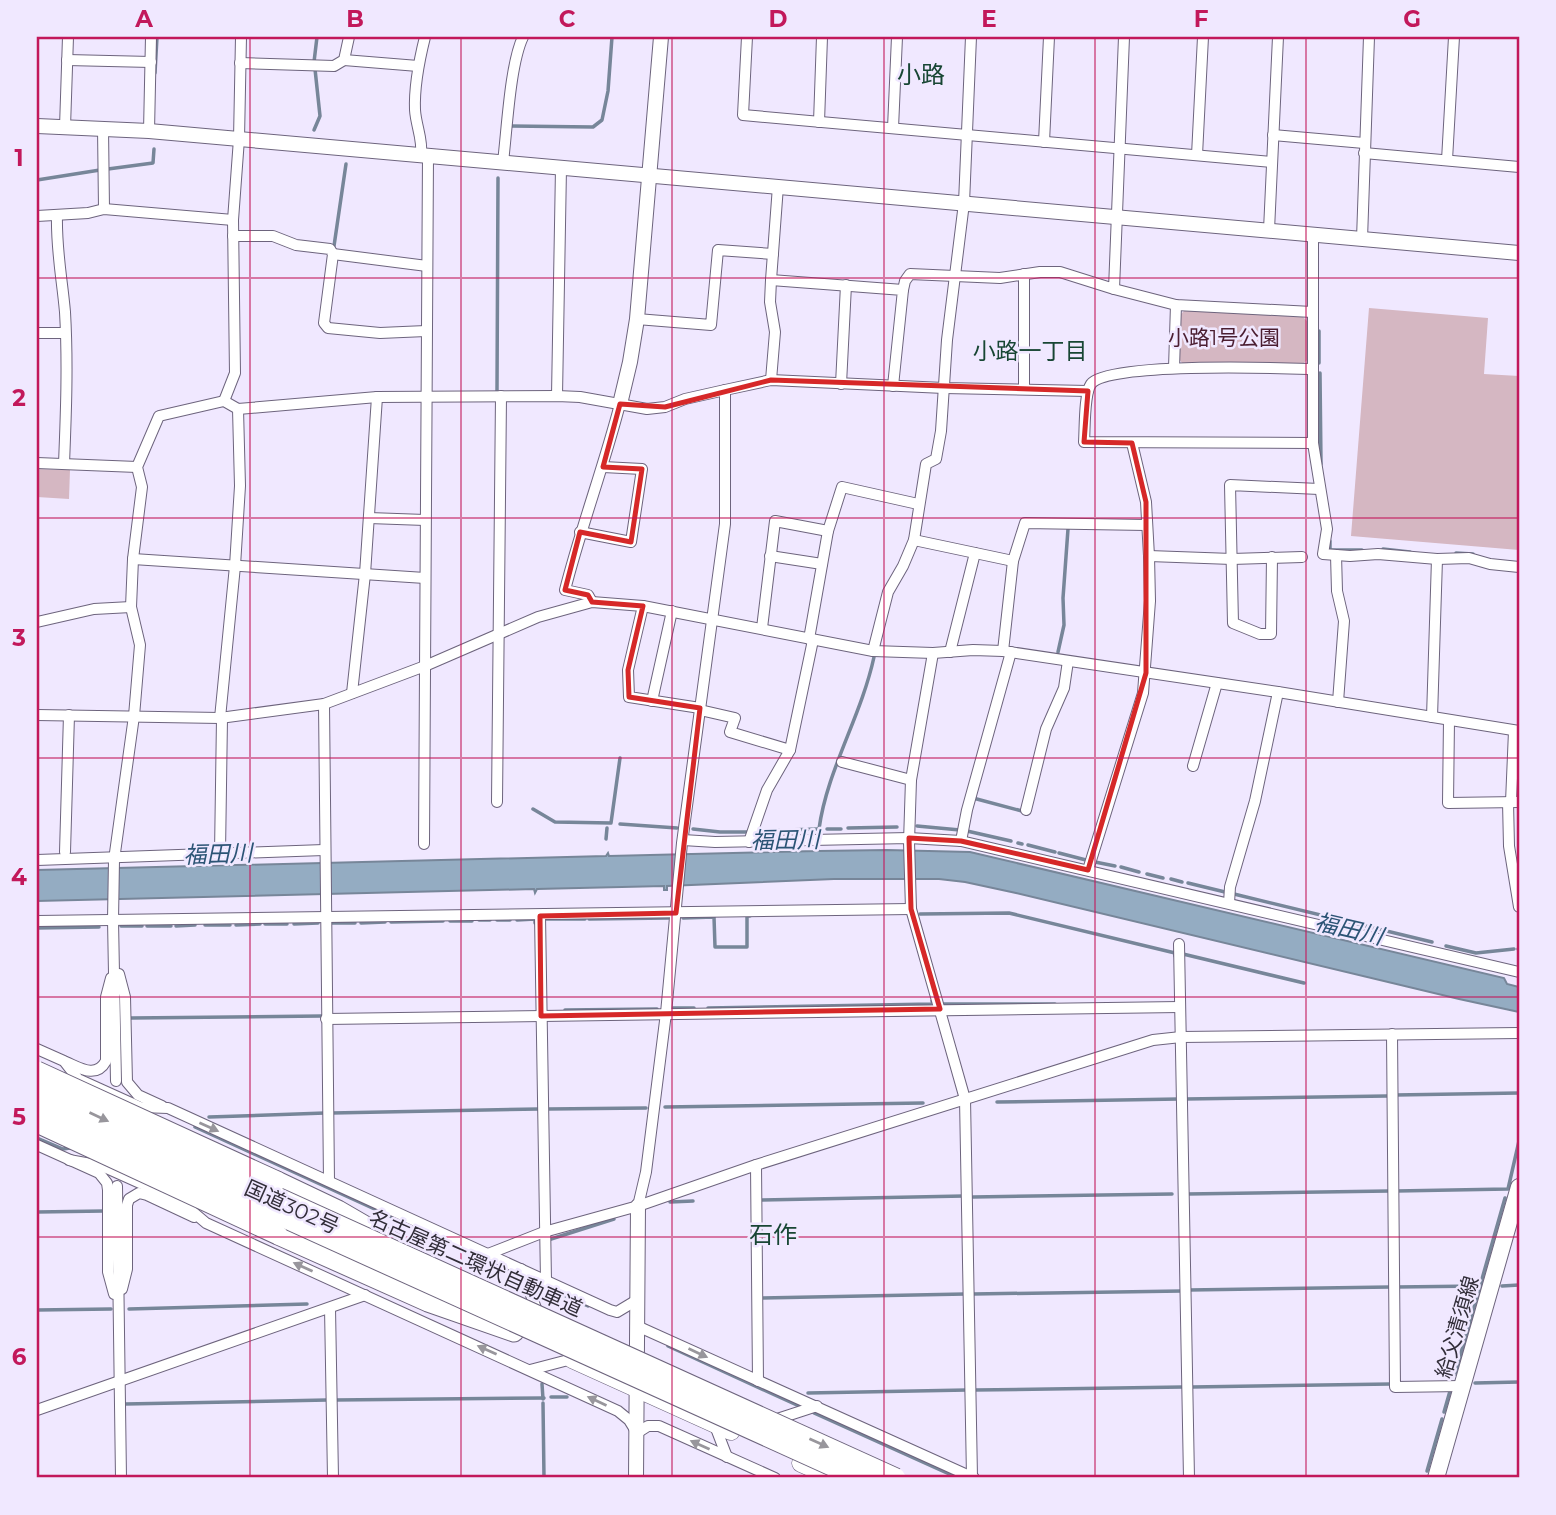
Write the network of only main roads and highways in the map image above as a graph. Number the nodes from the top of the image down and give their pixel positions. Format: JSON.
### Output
{"nodes":[{"id":1,"x":37,"y":1071,"type":"edge"},
{"id":2,"x":37,"y":1088,"type":"edge"},
{"id":3,"x":37,"y":1106,"type":"edge"},
{"id":4,"x":37,"y":1115,"type":"edge"},
{"id":5,"x":37,"y":1124,"type":"edge"},
{"id":6,"x":1519,"y":1187,"type":"edge"},
{"id":7,"x":468,"y":1311,"type":"junction"},
{"id":8,"x":514,"y":1332,"type":"junction"},
{"id":9,"x":835,"y":1478,"type":"edge"},
{"id":10,"x":858,"y":1478,"type":"edge"},
{"id":11,"x":897,"y":1478,"type":"edge"},
{"id":12,"x":1436,"y":1478,"type":"edge"}],
"edges":[{"from":1,"to":7,"type":"highway","bridge":true},
{"from":2,"to":11,"type":"highway","name":"名古屋第二環状自動車道","one_way":true,"bridge":true},
{"from":3,"to":10,"type":"highway","name":"名古屋第二環状自動車道","bridge":true},
{"from":4,"to":7,"type":"highway","name":"国道302号"},
{"from":5,"to":8,"type":"highway","bridge":true},
{"from":6,"to":12,"type":"main road","name":"給父清須線"},
{"from":7,"to":8,"type":"highway","name":"国道302号"},
{"from":8,"to":9,"type":"highway","name":"国道302号"}]}
